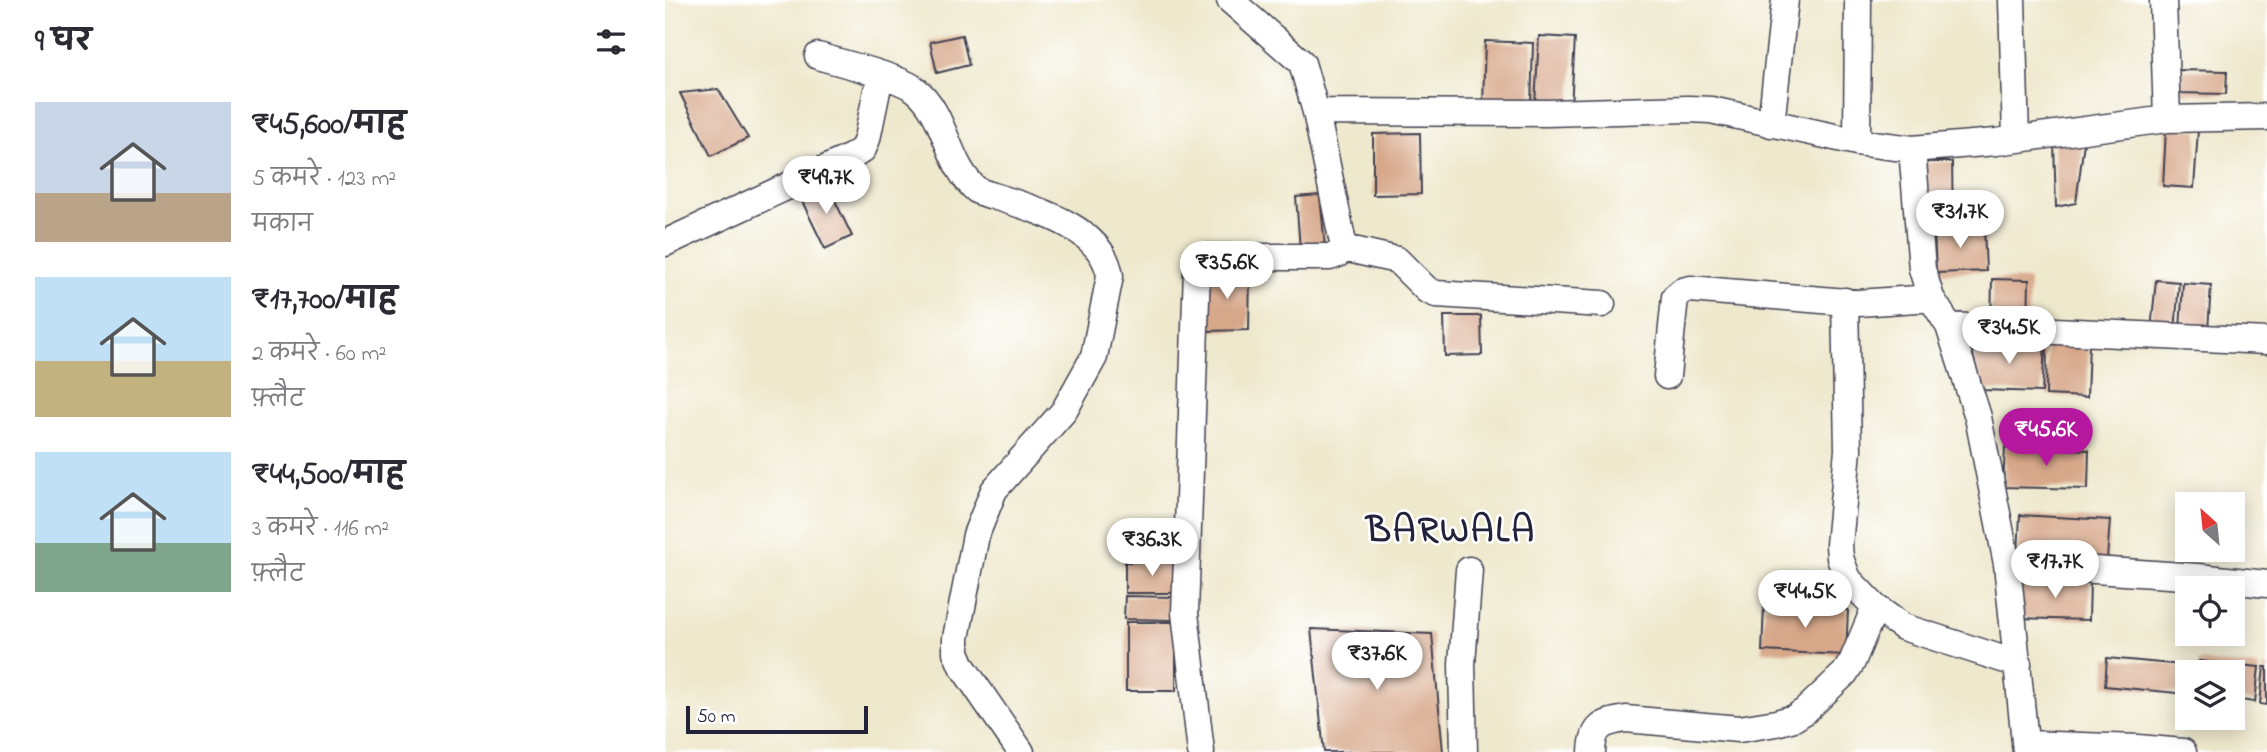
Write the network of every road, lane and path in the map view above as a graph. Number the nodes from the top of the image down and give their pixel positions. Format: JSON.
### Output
{"nodes":[{"id":1,"x":1230,"y":0,"type":"edge"},
{"id":2,"x":1785,"y":0,"type":"edge"},
{"id":3,"x":1858,"y":0,"type":"edge"},
{"id":4,"x":2012,"y":0,"type":"edge"},
{"id":5,"x":2163,"y":0,"type":"edge"},
{"id":6,"x":818,"y":56,"type":"dead end"},
{"id":7,"x":880,"y":76,"type":"junction"},
{"id":8,"x":1316,"y":112,"type":"junction"},
{"id":9,"x":2267,"y":117,"type":"edge"},
{"id":10,"x":2167,"y":119,"type":"junction"},
{"id":11,"x":1771,"y":124,"type":"junction"},
{"id":12,"x":2016,"y":139,"type":"junction"},
{"id":13,"x":1857,"y":142,"type":"junction"},
{"id":14,"x":1912,"y":149,"type":"junction"},
{"id":15,"x":665,"y":243,"type":"edge"},
{"id":16,"x":1344,"y":248,"type":"junction"},
{"id":17,"x":1931,"y":298,"type":"junction"},
{"id":18,"x":1845,"y":301,"type":"junction"},
{"id":19,"x":1602,"y":304,"type":"dead end"},
{"id":20,"x":1949,"y":326,"type":"junction"},
{"id":21,"x":2267,"y":341,"type":"edge"},
{"id":22,"x":1667,"y":376,"type":"dead end"},
{"id":23,"x":2007,"y":564,"type":"junction"},
{"id":24,"x":1469,"y":570,"type":"dead end"},
{"id":25,"x":2267,"y":584,"type":"edge"},
{"id":26,"x":1875,"y":607,"type":"junction"},
{"id":27,"x":2018,"y":664,"type":"junction"},
{"id":28,"x":1724,"y":740,"type":"edge"},
{"id":29,"x":2026,"y":748,"type":"edge"},
{"id":30,"x":1021,"y":752,"type":"edge"},
{"id":31,"x":1201,"y":752,"type":"edge"},
{"id":32,"x":1464,"y":752,"type":"edge"},
{"id":33,"x":1592,"y":752,"type":"edge"},
{"id":34,"x":2183,"y":752,"type":"edge"}],
"edges":[{"from":1,"to":8,"type":"street"},
{"from":2,"to":11,"type":"street"},
{"from":3,"to":13,"type":"street"},
{"from":4,"to":12,"type":"street"},
{"from":5,"to":10,"type":"street"},
{"from":6,"to":7,"type":"street"},
{"from":7,"to":15,"type":"street"},
{"from":7,"to":30,"type":"street"},
{"from":8,"to":11,"type":"street"},
{"from":8,"to":16,"type":"street"},
{"from":9,"to":10,"type":"street"},
{"from":10,"to":12,"type":"street"},
{"from":11,"to":13,"type":"street"},
{"from":12,"to":14,"type":"street"},
{"from":13,"to":14,"type":"street"},
{"from":14,"to":17,"type":"street"},
{"from":16,"to":19,"type":"street"},
{"from":16,"to":31,"type":"street"},
{"from":17,"to":18,"type":"street"},
{"from":17,"to":20,"type":"street"},
{"from":18,"to":22,"type":"street"},
{"from":18,"to":26,"type":"street"},
{"from":20,"to":21,"type":"street"},
{"from":20,"to":23,"type":"street"},
{"from":23,"to":25,"type":"street"},
{"from":23,"to":27,"type":"street"},
{"from":24,"to":32,"type":"street"},
{"from":26,"to":27,"type":"street"},
{"from":26,"to":28,"type":"street"},
{"from":27,"to":29,"type":"street"},
{"from":28,"to":33,"type":"street"},
{"from":29,"to":34,"type":"street"}]}
